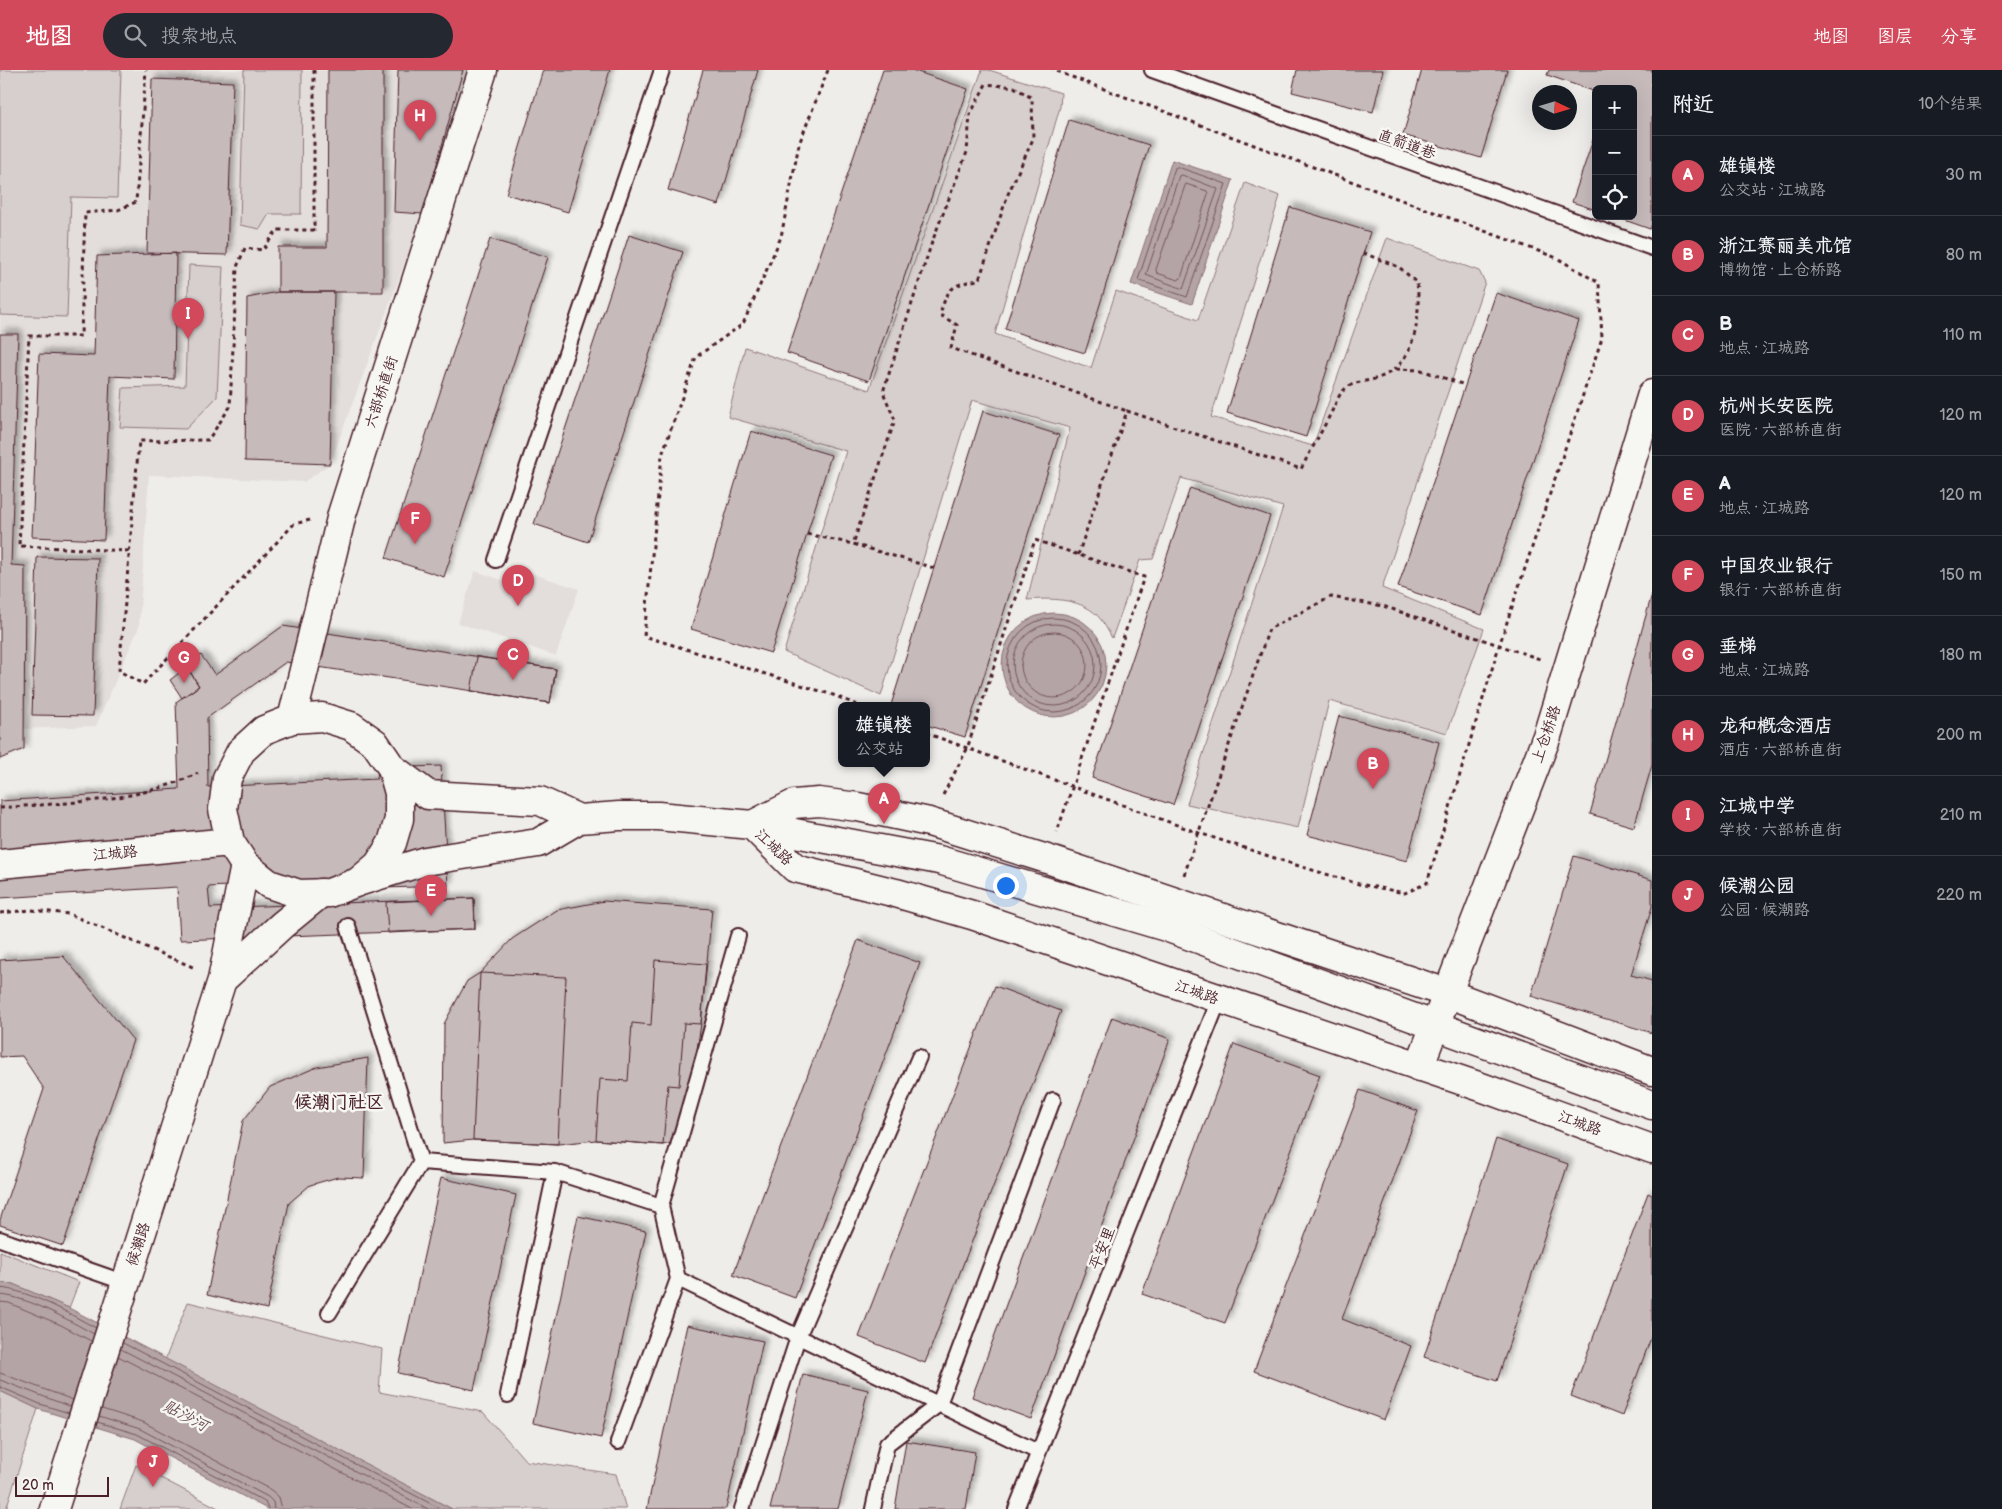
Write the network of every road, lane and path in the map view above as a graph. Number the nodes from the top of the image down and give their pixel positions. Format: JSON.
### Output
{"nodes":[{"id":1,"x":146,"y":70,"type":"edge"},
{"id":2,"x":314,"y":70,"type":"edge"},
{"id":3,"x":483,"y":70,"type":"edge"},
{"id":4,"x":662,"y":70,"type":"edge"},
{"id":5,"x":828,"y":70,"type":"edge"},
{"id":6,"x":1053,"y":70,"type":"edge"},
{"id":7,"x":1152,"y":70,"type":"edge"},
{"id":8,"x":1652,"y":248,"type":"edge"},
{"id":9,"x":1363,"y":253,"type":"dead end"},
{"id":10,"x":1396,"y":369,"type":"junction"},
{"id":11,"x":1465,"y":386,"type":"dead end"},
{"id":12,"x":1652,"y":394,"type":"edge"},
{"id":13,"x":1127,"y":411,"type":"junction"},
{"id":14,"x":342,"y":514,"type":"junction"},
{"id":15,"x":807,"y":534,"type":"dead end"},
{"id":16,"x":853,"y":544,"type":"junction"},
{"id":17,"x":129,"y":551,"type":"junction"},
{"id":18,"x":1078,"y":555,"type":"junction"},
{"id":19,"x":496,"y":560,"type":"dead end"},
{"id":20,"x":934,"y":568,"type":"dead end"},
{"id":21,"x":1499,"y":646,"type":"junction"},
{"id":22,"x":1568,"y":667,"type":"junction"},
{"id":23,"x":850,"y":702,"type":"edge"},
{"id":24,"x":292,"y":719,"type":"junction"},
{"id":25,"x":930,"y":735,"type":"edge"},
{"id":26,"x":967,"y":749,"type":"junction"},
{"id":27,"x":392,"y":768,"type":"junction"},
{"id":28,"x":199,"y":772,"type":"dead end"},
{"id":29,"x":1073,"y":788,"type":"junction"},
{"id":30,"x":0,"y":808,"type":"edge"},
{"id":31,"x":579,"y":819,"type":"junction"},
{"id":32,"x":928,"y":822,"type":"junction"},
{"id":33,"x":752,"y":826,"type":"junction"},
{"id":34,"x":1199,"y":833,"type":"junction"},
{"id":35,"x":230,"y":842,"type":"junction"},
{"id":36,"x":1047,"y":859,"type":"junction"},
{"id":37,"x":0,"y":864,"type":"edge"},
{"id":38,"x":245,"y":865,"type":"junction"},
{"id":39,"x":358,"y":882,"type":"junction"},
{"id":40,"x":320,"y":893,"type":"junction"},
{"id":41,"x":1175,"y":902,"type":"junction"},
{"id":42,"x":0,"y":913,"type":"edge"},
{"id":43,"x":348,"y":926,"type":"dead end"},
{"id":44,"x":738,"y":936,"type":"dead end"},
{"id":45,"x":222,"y":980,"type":"junction"},
{"id":46,"x":1447,"y":993,"type":"junction"},
{"id":47,"x":1219,"y":1000,"type":"junction"},
{"id":48,"x":1435,"y":1025,"type":"junction"},
{"id":49,"x":919,"y":1057,"type":"dead end"},
{"id":50,"x":1420,"y":1067,"type":"junction"},
{"id":51,"x":1652,"y":1071,"type":"edge"},
{"id":52,"x":1053,"y":1100,"type":"dead end"},
{"id":53,"x":1652,"y":1105,"type":"edge"},
{"id":54,"x":1652,"y":1149,"type":"edge"},
{"id":55,"x":421,"y":1162,"type":"junction"},
{"id":56,"x":555,"y":1172,"type":"junction"},
{"id":57,"x":661,"y":1206,"type":"junction"},
{"id":58,"x":0,"y":1239,"type":"edge"},
{"id":59,"x":678,"y":1280,"type":"junction"},
{"id":60,"x":126,"y":1283,"type":"junction"},
{"id":61,"x":329,"y":1313,"type":"dead end"},
{"id":62,"x":798,"y":1337,"type":"junction"},
{"id":63,"x":508,"y":1396,"type":"dead end"},
{"id":64,"x":939,"y":1404,"type":"junction"},
{"id":65,"x":618,"y":1442,"type":"dead end"},
{"id":66,"x":1038,"y":1452,"type":"junction"},
{"id":67,"x":54,"y":1509,"type":"edge"},
{"id":68,"x":742,"y":1509,"type":"edge"},
{"id":69,"x":873,"y":1509,"type":"edge"},
{"id":70,"x":1016,"y":1509,"type":"edge"}],
"edges":[{"from":1,"to":17,"type":"path"},
{"from":2,"to":17,"type":"path"},
{"from":3,"to":14,"type":"street","name":"六部桥直街"},
{"from":4,"to":19,"type":"lane"},
{"from":5,"to":23,"type":"path"},
{"from":6,"to":21,"type":"path"},
{"from":7,"to":8,"type":"lane","name":"直箭道巷"},
{"from":9,"to":10,"type":"path"},
{"from":10,"to":11,"type":"path"},
{"from":10,"to":13,"type":"path"},
{"from":12,"to":22,"type":"street","name":"上仓桥路"},
{"from":13,"to":16,"type":"path"},
{"from":13,"to":18,"type":"path"},
{"from":14,"to":17,"type":"path"},
{"from":14,"to":24,"type":"street","name":"六部桥直街"},
{"from":15,"to":16,"type":"path"},
{"from":16,"to":20,"type":"path"},
{"from":18,"to":26,"type":"path"},
{"from":18,"to":29,"type":"path"},
{"from":21,"to":22,"type":"path"},
{"from":21,"to":34,"type":"path"},
{"from":21,"to":34,"type":"path"},
{"from":22,"to":46,"type":"street","name":"上仓桥路"},
{"from":24,"to":27,"type":"street","name":"江城路"},
{"from":24,"to":35,"type":"street","name":"江城路"},
{"from":25,"to":26,"type":"path"},
{"from":26,"to":29,"type":"path"},
{"from":26,"to":32,"type":"path"},
{"from":27,"to":31,"type":"street","name":"江城路"},
{"from":27,"to":39,"type":"street","name":"江城路"},
{"from":28,"to":30,"type":"path"},
{"from":29,"to":34,"type":"path"},
{"from":29,"to":36,"type":"path"},
{"from":31,"to":33,"type":"street","name":"江城路"},
{"from":31,"to":39,"type":"street","name":"江城路"},
{"from":32,"to":33,"type":"street","name":"江城路"},
{"from":32,"to":36,"type":"street","name":"江城路"},
{"from":33,"to":47,"type":"street","name":"江城路"},
{"from":33,"to":48,"type":"street","name":"江城路"},
{"from":34,"to":41,"type":"path"},
{"from":35,"to":37,"type":"street","name":"江城路"},
{"from":35,"to":38,"type":"street","name":"江城路"},
{"from":36,"to":41,"type":"street","name":"江城路"},
{"from":38,"to":40,"type":"street","name":"江城路"},
{"from":38,"to":45,"type":"street","name":"候潮路"},
{"from":39,"to":40,"type":"street","name":"江城路"},
{"from":40,"to":45,"type":"street","name":"候潮路"},
{"from":41,"to":46,"type":"street","name":"江城路"},
{"from":42,"to":45,"type":"path"},
{"from":43,"to":55,"type":"lane"},
{"from":44,"to":57,"type":"lane"},
{"from":45,"to":60,"type":"street","name":"候潮路"},
{"from":46,"to":48,"type":"street","name":"上仓桥路"},
{"from":46,"to":51,"type":"street","name":"江城路"},
{"from":47,"to":50,"type":"street","name":"江城路"},
{"from":47,"to":66,"type":"lane","name":"平安里"},
{"from":48,"to":50,"type":"street","name":"上仓桥路"},
{"from":48,"to":53,"type":"street","name":"江城路"},
{"from":49,"to":62,"type":"lane"},
{"from":50,"to":54,"type":"street","name":"江城路"},
{"from":52,"to":64,"type":"lane"},
{"from":55,"to":56,"type":"lane"},
{"from":55,"to":61,"type":"lane"},
{"from":56,"to":57,"type":"lane"},
{"from":56,"to":63,"type":"lane"},
{"from":57,"to":59,"type":"lane"},
{"from":58,"to":60,"type":"lane"},
{"from":59,"to":62,"type":"lane"},
{"from":59,"to":65,"type":"lane"},
{"from":60,"to":67,"type":"street","name":"候潮路"},
{"from":62,"to":64,"type":"lane"},
{"from":62,"to":68,"type":"lane"},
{"from":64,"to":66,"type":"lane"},
{"from":64,"to":69,"type":"lane"},
{"from":66,"to":70,"type":"lane","name":"平安里"}]}
